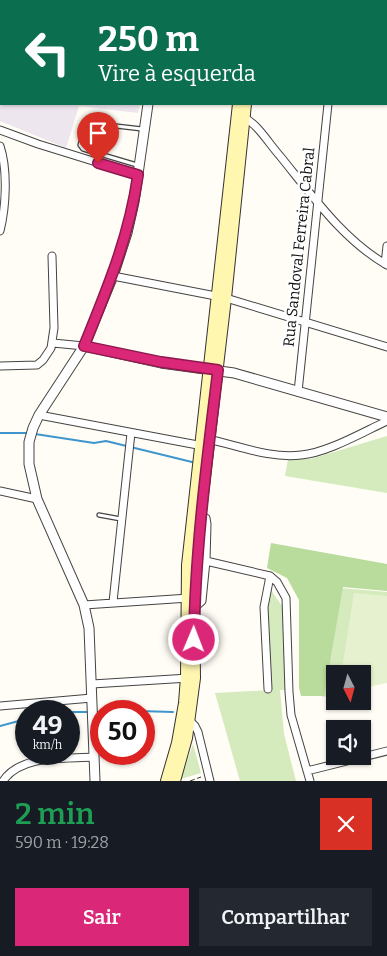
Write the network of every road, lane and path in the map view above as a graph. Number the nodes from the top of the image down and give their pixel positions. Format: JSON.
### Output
{"nodes":[{"id":1,"x":148,"y":105,"type":"edge"},
{"id":2,"x":238,"y":105,"type":"edge"},
{"id":3,"x":246,"y":105,"type":"edge"},
{"id":4,"x":328,"y":105,"type":"edge"},
{"id":5,"x":241,"y":117,"type":"junction"},
{"id":6,"x":87,"y":120,"type":"dead end"},
{"id":7,"x":116,"y":126,"type":"dead end"},
{"id":8,"x":0,"y":130,"type":"edge"},
{"id":9,"x":144,"y":130,"type":"junction"},
{"id":10,"x":15,"y":136,"type":"junction"},
{"id":11,"x":1,"y":150,"type":"edge"},
{"id":12,"x":139,"y":170,"type":"junction"},
{"id":13,"x":318,"y":202,"type":"junction"},
{"id":14,"x":2,"y":213,"type":"edge"},
{"id":15,"x":0,"y":231,"type":"edge"},
{"id":16,"x":387,"y":246,"type":"edge"},
{"id":17,"x":52,"y":256,"type":"dead end"},
{"id":18,"x":386,"y":264,"type":"edge"},
{"id":19,"x":113,"y":276,"type":"junction"},
{"id":20,"x":222,"y":297,"type":"junction"},
{"id":21,"x":305,"y":322,"type":"junction"},
{"id":22,"x":53,"y":343,"type":"junction"},
{"id":23,"x":84,"y":346,"type":"junction"},
{"id":24,"x":387,"y":347,"type":"edge"},
{"id":25,"x":0,"y":366,"type":"edge"},
{"id":26,"x":214,"y":370,"type":"junction"},
{"id":27,"x":298,"y":392,"type":"junction"},
{"id":28,"x":37,"y":418,"type":"junction"},
{"id":29,"x":384,"y":418,"type":"edge"},
{"id":30,"x":130,"y":436,"type":"junction"},
{"id":31,"x":205,"y":442,"type":"junction"},
{"id":32,"x":0,"y":491,"type":"edge"},
{"id":33,"x":37,"y":499,"type":"junction"},
{"id":34,"x":98,"y":515,"type":"dead end"},
{"id":35,"x":201,"y":515,"type":"junction"},
{"id":36,"x":121,"y":519,"type":"junction"},
{"id":37,"x":206,"y":561,"type":"junction"},
{"id":38,"x":270,"y":576,"type":"junction"},
{"id":39,"x":192,"y":601,"type":"junction"},
{"id":40,"x":113,"y":602,"type":"junction"},
{"id":41,"x":84,"y":605,"type":"junction"},
{"id":42,"x":191,"y":678,"type":"junction"},
{"id":43,"x":92,"y":684,"type":"junction"},
{"id":44,"x":268,"y":689,"type":"dead end"},
{"id":45,"x":92,"y":700,"type":"edge"},
{"id":46,"x":90,"y":702,"type":"edge"},
{"id":47,"x":0,"y":706,"type":"edge"},
{"id":48,"x":186,"y":718,"type":"junction"},
{"id":49,"x":387,"y":750,"type":"edge"},
{"id":50,"x":90,"y":757,"type":"edge"},
{"id":51,"x":94,"y":765,"type":"edge"},
{"id":52,"x":308,"y":771,"type":"junction"},
{"id":53,"x":210,"y":778,"type":"edge"},
{"id":54,"x":3,"y":781,"type":"edge"},
{"id":55,"x":95,"y":781,"type":"edge"},
{"id":56,"x":166,"y":781,"type":"edge"},
{"id":57,"x":175,"y":781,"type":"edge"},
{"id":58,"x":190,"y":781,"type":"edge"},
{"id":59,"x":310,"y":781,"type":"edge"}],
"edges":[{"from":1,"to":9,"type":"street"},
{"from":2,"to":5,"type":"main road"},
{"from":3,"to":5,"type":"main road"},
{"from":4,"to":13,"type":"street","name":"Rua Sandoval Ferreira Cabral"},
{"from":5,"to":13,"type":"street"},
{"from":5,"to":20,"type":"main road"},
{"from":6,"to":12,"type":"lane"},
{"from":7,"to":9,"type":"lane"},
{"from":8,"to":10,"type":"street"},
{"from":9,"to":12,"type":"street"},
{"from":10,"to":11,"type":"street"},
{"from":10,"to":12,"type":"street"},
{"from":11,"to":14,"type":"street"},
{"from":12,"to":19,"type":"street"},
{"from":13,"to":18,"type":"street"},
{"from":13,"to":21,"type":"street","name":"Rua Sandoval Ferreira Cabral"},
{"from":14,"to":15,"type":"street"},
{"from":16,"to":18,"type":"street"},
{"from":17,"to":22,"type":"street"},
{"from":19,"to":20,"type":"street"},
{"from":19,"to":23,"type":"street"},
{"from":20,"to":21,"type":"street"},
{"from":20,"to":26,"type":"main road"},
{"from":21,"to":24,"type":"street"},
{"from":21,"to":27,"type":"street","name":"Rua Sandoval Ferreira Cabral"},
{"from":22,"to":23,"type":"street"},
{"from":22,"to":25,"type":"street"},
{"from":23,"to":26,"type":"street"},
{"from":23,"to":28,"type":"street"},
{"from":26,"to":27,"type":"street"},
{"from":26,"to":31,"type":"main road"},
{"from":27,"to":29,"type":"street"},
{"from":28,"to":30,"type":"street"},
{"from":28,"to":33,"type":"street"},
{"from":29,"to":31,"type":"street"},
{"from":30,"to":31,"type":"street"},
{"from":30,"to":36,"type":"street"},
{"from":31,"to":35,"type":"main road"},
{"from":31,"to":39,"type":"main road"},
{"from":32,"to":33,"type":"street"},
{"from":33,"to":41,"type":"street"},
{"from":34,"to":36,"type":"lane"},
{"from":35,"to":37,"type":"street"},
{"from":35,"to":39,"type":"main road"},
{"from":36,"to":40,"type":"street"},
{"from":37,"to":38,"type":"street"},
{"from":37,"to":39,"type":"street"},
{"from":38,"to":44,"type":"street"},
{"from":38,"to":52,"type":"street"},
{"from":39,"to":40,"type":"street"},
{"from":39,"to":42,"type":"main road"},
{"from":40,"to":41,"type":"street"},
{"from":41,"to":43,"type":"street"},
{"from":42,"to":43,"type":"street"},
{"from":42,"to":48,"type":"main road"},
{"from":43,"to":45,"type":"street"},
{"from":46,"to":47,"type":"street"},
{"from":48,"to":53,"type":"street"},
{"from":48,"to":56,"type":"main road"},
{"from":48,"to":57,"type":"main road"},
{"from":49,"to":52,"type":"street"},
{"from":50,"to":54,"type":"street"},
{"from":51,"to":55,"type":"street"},
{"from":52,"to":59,"type":"street"},
{"from":53,"to":58,"type":"path"}]}
